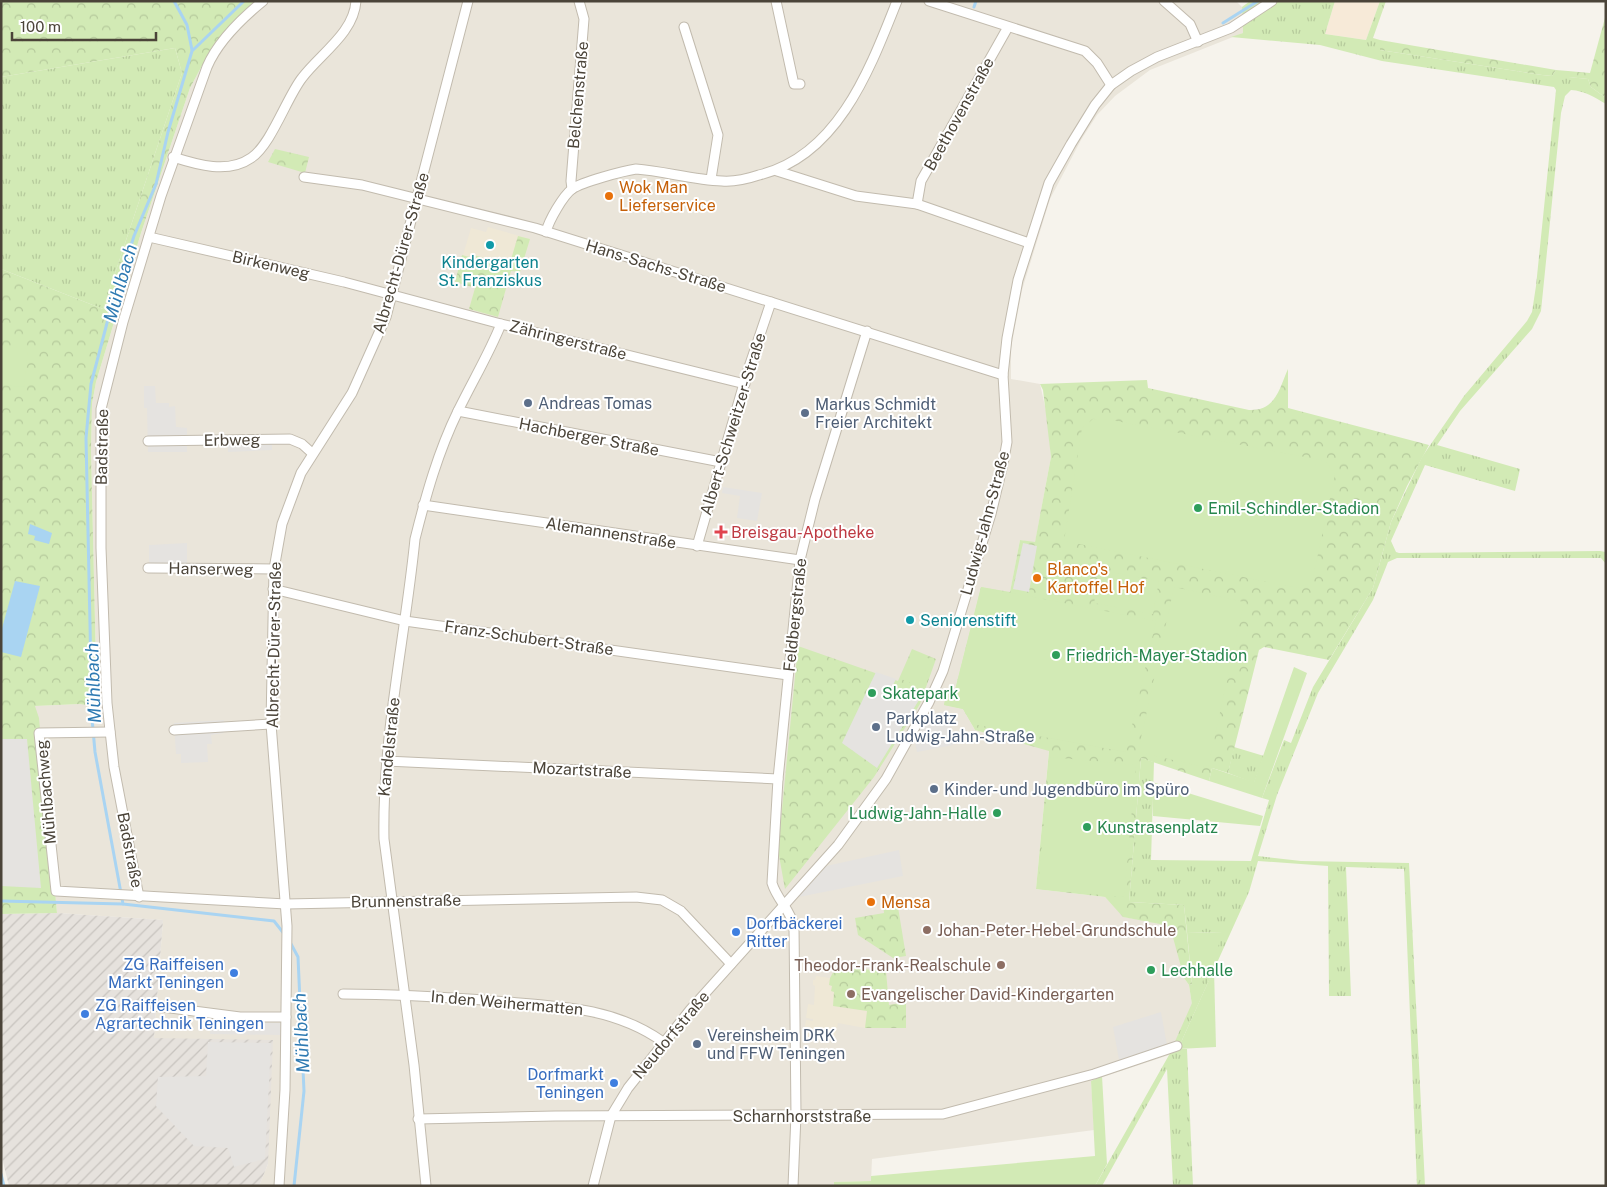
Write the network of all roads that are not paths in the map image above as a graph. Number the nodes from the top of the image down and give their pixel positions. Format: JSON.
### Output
{"nodes":[{"id":1,"x":263,"y":1,"type":"edge"},
{"id":2,"x":356,"y":1,"type":"edge"},
{"id":3,"x":468,"y":1,"type":"edge"},
{"id":4,"x":579,"y":1,"type":"edge"},
{"id":5,"x":776,"y":1,"type":"edge"},
{"id":6,"x":897,"y":1,"type":"edge"},
{"id":7,"x":930,"y":1,"type":"edge"},
{"id":8,"x":1164,"y":1,"type":"edge"},
{"id":9,"x":1272,"y":1,"type":"edge"},
{"id":10,"x":684,"y":27,"type":"dead end"},
{"id":11,"x":1008,"y":27,"type":"junction"},
{"id":12,"x":1198,"y":42,"type":"junction"},
{"id":13,"x":800,"y":84,"type":"dead end"},
{"id":14,"x":1111,"y":85,"type":"junction"},
{"id":15,"x":173,"y":157,"type":"junction"},
{"id":16,"x":778,"y":171,"type":"junction"},
{"id":17,"x":304,"y":177,"type":"dead end"},
{"id":18,"x":711,"y":180,"type":"junction"},
{"id":19,"x":572,"y":189,"type":"junction"},
{"id":20,"x":418,"y":198,"type":"junction"},
{"id":21,"x":917,"y":204,"type":"junction"},
{"id":22,"x":546,"y":232,"type":"junction"},
{"id":23,"x":149,"y":237,"type":"junction"},
{"id":24,"x":1029,"y":243,"type":"junction"},
{"id":25,"x":392,"y":294,"type":"junction"},
{"id":26,"x":771,"y":302,"type":"junction"},
{"id":27,"x":501,"y":324,"type":"junction"},
{"id":28,"x":866,"y":331,"type":"junction"},
{"id":29,"x":1003,"y":375,"type":"junction"},
{"id":30,"x":745,"y":384,"type":"junction"},
{"id":31,"x":458,"y":411,"type":"junction"},
{"id":32,"x":148,"y":441,"type":"dead end"},
{"id":33,"x":312,"y":453,"type":"junction"},
{"id":34,"x":721,"y":462,"type":"junction"},
{"id":35,"x":423,"y":505,"type":"junction"},
{"id":36,"x":697,"y":546,"type":"junction"},
{"id":37,"x":800,"y":560,"type":"junction"},
{"id":38,"x":148,"y":568,"type":"dead end"},
{"id":39,"x":274,"y":570,"type":"junction"},
{"id":40,"x":273,"y":589,"type":"junction"},
{"id":41,"x":405,"y":621,"type":"junction"},
{"id":42,"x":788,"y":675,"type":"junction"},
{"id":43,"x":271,"y":724,"type":"junction"},
{"id":44,"x":174,"y":730,"type":"dead end"},
{"id":45,"x":105,"y":731,"type":"junction"},
{"id":46,"x":386,"y":761,"type":"junction"},
{"id":47,"x":778,"y":779,"type":"junction"},
{"id":48,"x":56,"y":891,"type":"joint"},
{"id":49,"x":139,"y":897,"type":"junction"},
{"id":50,"x":392,"y":901,"type":"junction"},
{"id":51,"x":286,"y":904,"type":"junction"},
{"id":52,"x":784,"y":905,"type":"junction"},
{"id":53,"x":731,"y":964,"type":"junction"},
{"id":54,"x":344,"y":994,"type":"dead end"},
{"id":55,"x":405,"y":994,"type":"junction"},
{"id":56,"x":155,"y":1006,"type":"dead end"},
{"id":57,"x":286,"y":1018,"type":"junction"},
{"id":58,"x":662,"y":1042,"type":"junction"},
{"id":59,"x":1177,"y":1046,"type":"dead end"},
{"id":60,"x":796,"y":1115,"type":"junction"},
{"id":61,"x":611,"y":1116,"type":"junction"},
{"id":62,"x":418,"y":1119,"type":"junction"},
{"id":63,"x":279,"y":1186,"type":"edge"},
{"id":64,"x":426,"y":1186,"type":"edge"},
{"id":65,"x":593,"y":1186,"type":"edge"},
{"id":66,"x":793,"y":1186,"type":"edge"}],
"edges":[{"from":1,"to":15,"type":"street","name":"Badstraße"},
{"from":2,"to":15,"type":"street"},
{"from":3,"to":20,"type":"street","name":"Albrecht-Dürer-Straße"},
{"from":4,"to":19,"type":"street","name":"Belchenstraße"},
{"from":5,"to":13,"type":"street"},
{"from":6,"to":16,"type":"street"},
{"from":7,"to":11,"type":"street"},
{"from":8,"to":12,"type":"street"},
{"from":9,"to":12,"type":"street","name":"Ludwig-Jahn-Straße"},
{"from":10,"to":18,"type":"street"},
{"from":11,"to":14,"type":"street"},
{"from":11,"to":21,"type":"street","name":"Beethovenstraße"},
{"from":12,"to":14,"type":"street","name":"Ludwig-Jahn-Straße"},
{"from":14,"to":24,"type":"street","name":"Ludwig-Jahn-Straße"},
{"from":15,"to":23,"type":"street","name":"Badstraße"},
{"from":16,"to":18,"type":"street"},
{"from":16,"to":21,"type":"street"},
{"from":17,"to":20,"type":"street","name":"Hans-Sachs-Straße"},
{"from":18,"to":19,"type":"street"},
{"from":19,"to":22,"type":"street"},
{"from":20,"to":22,"type":"street","name":"Hans-Sachs-Straße"},
{"from":20,"to":25,"type":"street","name":"Albrecht-Dürer-Straße"},
{"from":21,"to":24,"type":"street"},
{"from":22,"to":26,"type":"street","name":"Hans-Sachs-Straße"},
{"from":23,"to":25,"type":"street","name":"Birkenweg"},
{"from":23,"to":45,"type":"street","name":"Badstraße"},
{"from":24,"to":29,"type":"street","name":"Ludwig-Jahn-Straße"},
{"from":25,"to":27,"type":"street","name":"Zähringerstraße"},
{"from":25,"to":33,"type":"street","name":"Albrecht-Dürer-Straße"},
{"from":26,"to":28,"type":"street","name":"Hans-Sachs-Straße"},
{"from":26,"to":30,"type":"street","name":"Albert-Schweitzer-Straße"},
{"from":27,"to":30,"type":"street","name":"Zähringerstraße"},
{"from":27,"to":31,"type":"street","name":"Kandelstraße"},
{"from":28,"to":29,"type":"street","name":"Hans-Sachs-Straße"},
{"from":28,"to":37,"type":"street","name":"Feldbergstraße"},
{"from":29,"to":52,"type":"street","name":"Ludwig-Jahn-Straße"},
{"from":30,"to":34,"type":"street","name":"Albert-Schweitzer-Straße"},
{"from":31,"to":34,"type":"street","name":"Hachberger Straße"},
{"from":31,"to":35,"type":"street","name":"Kandelstraße"},
{"from":32,"to":33,"type":"street","name":"Erbweg"},
{"from":33,"to":39,"type":"street","name":"Albrecht-Dürer-Straße"},
{"from":34,"to":36,"type":"street","name":"Albert-Schweitzer-Straße"},
{"from":35,"to":36,"type":"street","name":"Alemannenstraße"},
{"from":35,"to":41,"type":"street","name":"Kandelstraße"},
{"from":36,"to":37,"type":"street","name":"Alemannenstraße"},
{"from":37,"to":42,"type":"street","name":"Feldbergstraße"},
{"from":38,"to":39,"type":"street","name":"Hanserweg"},
{"from":39,"to":40,"type":"street","name":"Albrecht-Dürer-Straße"},
{"from":40,"to":41,"type":"street","name":"Franz-Schubert-Straße"},
{"from":40,"to":43,"type":"street","name":"Albrecht-Dürer-Straße"},
{"from":41,"to":42,"type":"street","name":"Franz-Schubert-Straße"},
{"from":41,"to":46,"type":"street","name":"Kandelstraße"},
{"from":42,"to":47,"type":"street","name":"Feldbergstraße"},
{"from":43,"to":44,"type":"street"},
{"from":43,"to":51,"type":"street","name":"Albrecht-Dürer-Straße"},
{"from":45,"to":48,"type":"street","name":"Mühlbachweg"},
{"from":45,"to":49,"type":"street","name":"Badstraße"},
{"from":46,"to":47,"type":"street","name":"Mozartstraße"},
{"from":46,"to":50,"type":"street","name":"Kandelstraße"},
{"from":47,"to":52,"type":"street","name":"Feldbergstraße"},
{"from":48,"to":49,"type":"street","name":"Brunnenstraße"},
{"from":49,"to":51,"type":"street","name":"Brunnenstraße"},
{"from":50,"to":51,"type":"street","name":"Brunnenstraße"},
{"from":50,"to":53,"type":"street","name":"Brunnenstraße"},
{"from":50,"to":55,"type":"street","name":"Kandelstraße"},
{"from":51,"to":57,"type":"street","name":"Albrecht-Dürer-Straße"},
{"from":52,"to":53,"type":"street","name":"Neudorfstraße"},
{"from":52,"to":60,"type":"street","name":"Feldbergstraße"},
{"from":53,"to":58,"type":"street","name":"Neudorfstraße"},
{"from":54,"to":55,"type":"street","name":"In den Weihermatten"},
{"from":55,"to":58,"type":"street","name":"In den Weihermatten"},
{"from":55,"to":62,"type":"street","name":"Kandelstraße"},
{"from":56,"to":57,"type":"street"},
{"from":57,"to":63,"type":"street","name":"Albrecht-Dürer-Straße"},
{"from":58,"to":61,"type":"street","name":"Neudorfstraße"},
{"from":59,"to":60,"type":"street","name":"Scharnhorststraße"},
{"from":60,"to":61,"type":"street","name":"Scharnhorststraße"},
{"from":60,"to":66,"type":"street","name":"Feldbergstraße"},
{"from":61,"to":62,"type":"street","name":"Scharnhorststraße"},
{"from":61,"to":65,"type":"street","name":"Neudorfstraße"},
{"from":62,"to":64,"type":"street","name":"Kandelstraße"}]}
